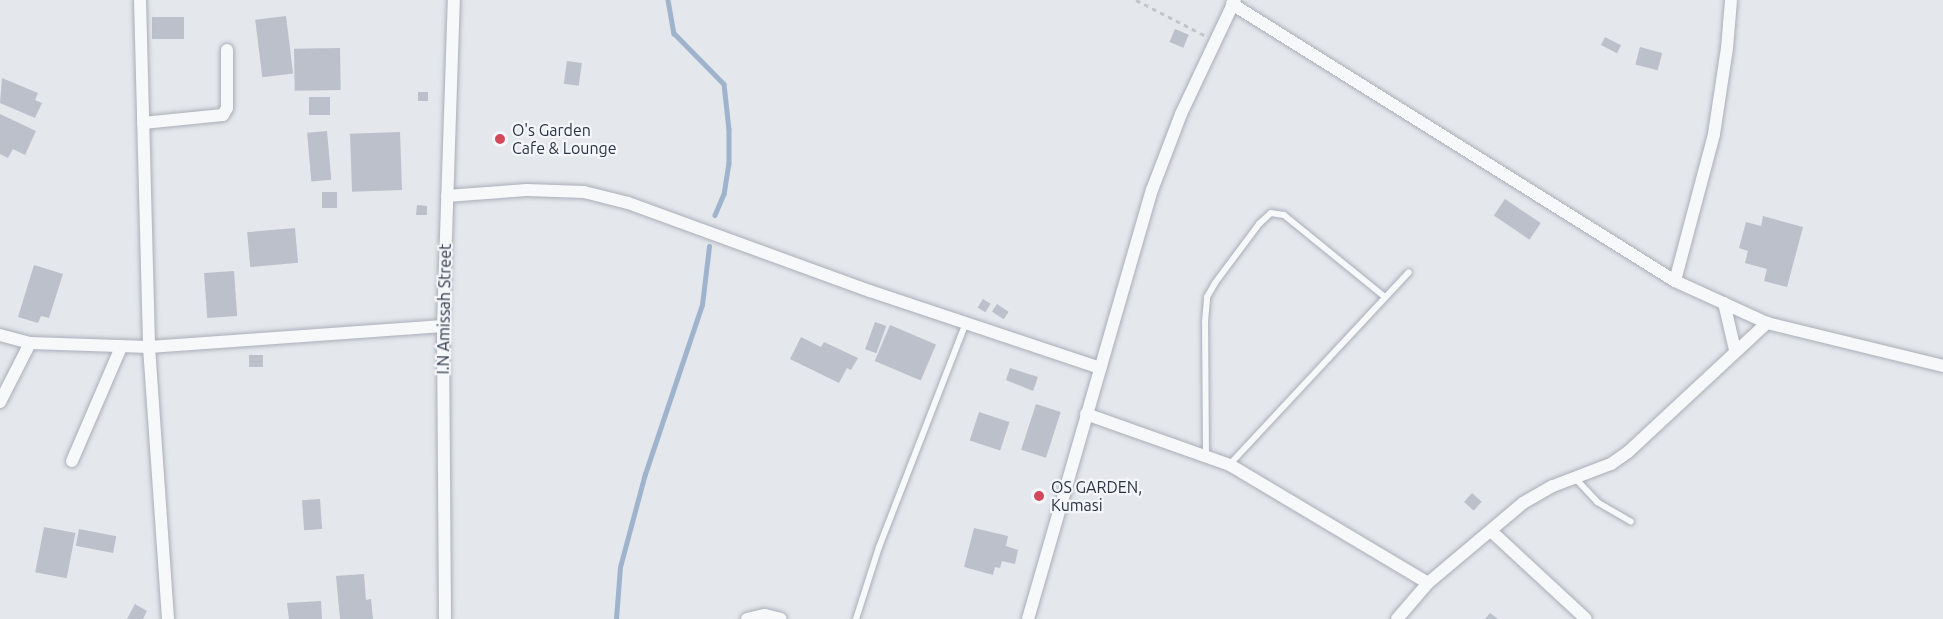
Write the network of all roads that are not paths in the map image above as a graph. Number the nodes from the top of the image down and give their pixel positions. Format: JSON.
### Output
{"nodes":[{"id":1,"x":140,"y":0,"type":"edge"},
{"id":2,"x":454,"y":0,"type":"edge"},
{"id":3,"x":1731,"y":0,"type":"edge"},
{"id":4,"x":1234,"y":2,"type":"edge"},
{"id":5,"x":227,"y":50,"type":"dead end"},
{"id":6,"x":143,"y":123,"type":"junction"},
{"id":7,"x":447,"y":196,"type":"junction"},
{"id":8,"x":1408,"y":272,"type":"dead end"},
{"id":9,"x":1675,"y":281,"type":"junction"},
{"id":10,"x":1385,"y":297,"type":"junction"},
{"id":11,"x":1724,"y":303,"type":"junction"},
{"id":12,"x":966,"y":323,"type":"junction"},
{"id":13,"x":1767,"y":323,"type":"junction"},
{"id":14,"x":443,"y":326,"type":"junction"},
{"id":15,"x":0,"y":335,"type":"edge"},
{"id":16,"x":30,"y":343,"type":"junction"},
{"id":17,"x":121,"y":347,"type":"junction"},
{"id":18,"x":149,"y":347,"type":"junction"},
{"id":19,"x":1735,"y":350,"type":"junction"},
{"id":20,"x":1943,"y":366,"type":"edge"},
{"id":21,"x":1100,"y":368,"type":"junction"},
{"id":22,"x":0,"y":402,"type":"edge"},
{"id":23,"x":1086,"y":414,"type":"junction"},
{"id":24,"x":1206,"y":454,"type":"junction"},
{"id":25,"x":72,"y":461,"type":"dead end"},
{"id":26,"x":1230,"y":465,"type":"junction"},
{"id":27,"x":1574,"y":478,"type":"junction"},
{"id":28,"x":1631,"y":522,"type":"dead end"},
{"id":29,"x":1491,"y":531,"type":"junction"},
{"id":30,"x":1428,"y":582,"type":"junction"},
{"id":31,"x":168,"y":619,"type":"edge"},
{"id":32,"x":445,"y":619,"type":"edge"},
{"id":33,"x":747,"y":619,"type":"edge"},
{"id":34,"x":780,"y":619,"type":"edge"},
{"id":35,"x":856,"y":619,"type":"edge"},
{"id":36,"x":1028,"y":619,"type":"edge"},
{"id":37,"x":1397,"y":619,"type":"edge"},
{"id":38,"x":1586,"y":619,"type":"edge"}],
"edges":[{"from":1,"to":6,"type":"street"},
{"from":2,"to":7,"type":"street","name":"I.N Amissah Street"},
{"from":3,"to":9,"type":"street"},
{"from":4,"to":9,"type":"street"},
{"from":4,"to":21,"type":"street"},
{"from":5,"to":6,"type":"street"},
{"from":6,"to":18,"type":"street"},
{"from":7,"to":12,"type":"street"},
{"from":7,"to":14,"type":"street","name":"I.N Amissah Street"},
{"from":8,"to":10,"type":"lane"},
{"from":9,"to":11,"type":"street"},
{"from":10,"to":24,"type":"lane"},
{"from":10,"to":26,"type":"lane"},
{"from":11,"to":13,"type":"street"},
{"from":11,"to":19,"type":"street"},
{"from":12,"to":21,"type":"street"},
{"from":12,"to":35,"type":"lane"},
{"from":13,"to":19,"type":"street"},
{"from":13,"to":20,"type":"street"},
{"from":14,"to":18,"type":"street"},
{"from":14,"to":32,"type":"street","name":"I.N Amissah Street"},
{"from":15,"to":16,"type":"street"},
{"from":16,"to":17,"type":"street"},
{"from":16,"to":22,"type":"street"},
{"from":17,"to":18,"type":"street"},
{"from":17,"to":25,"type":"street"},
{"from":18,"to":31,"type":"street"},
{"from":19,"to":27,"type":"street"},
{"from":21,"to":23,"type":"street"},
{"from":23,"to":24,"type":"street"},
{"from":23,"to":36,"type":"street"},
{"from":24,"to":26,"type":"street"},
{"from":26,"to":30,"type":"street"},
{"from":27,"to":28,"type":"lane"},
{"from":27,"to":29,"type":"street"},
{"from":29,"to":30,"type":"street"},
{"from":29,"to":38,"type":"street"},
{"from":30,"to":37,"type":"street"},
{"from":33,"to":34,"type":"street"}]}
